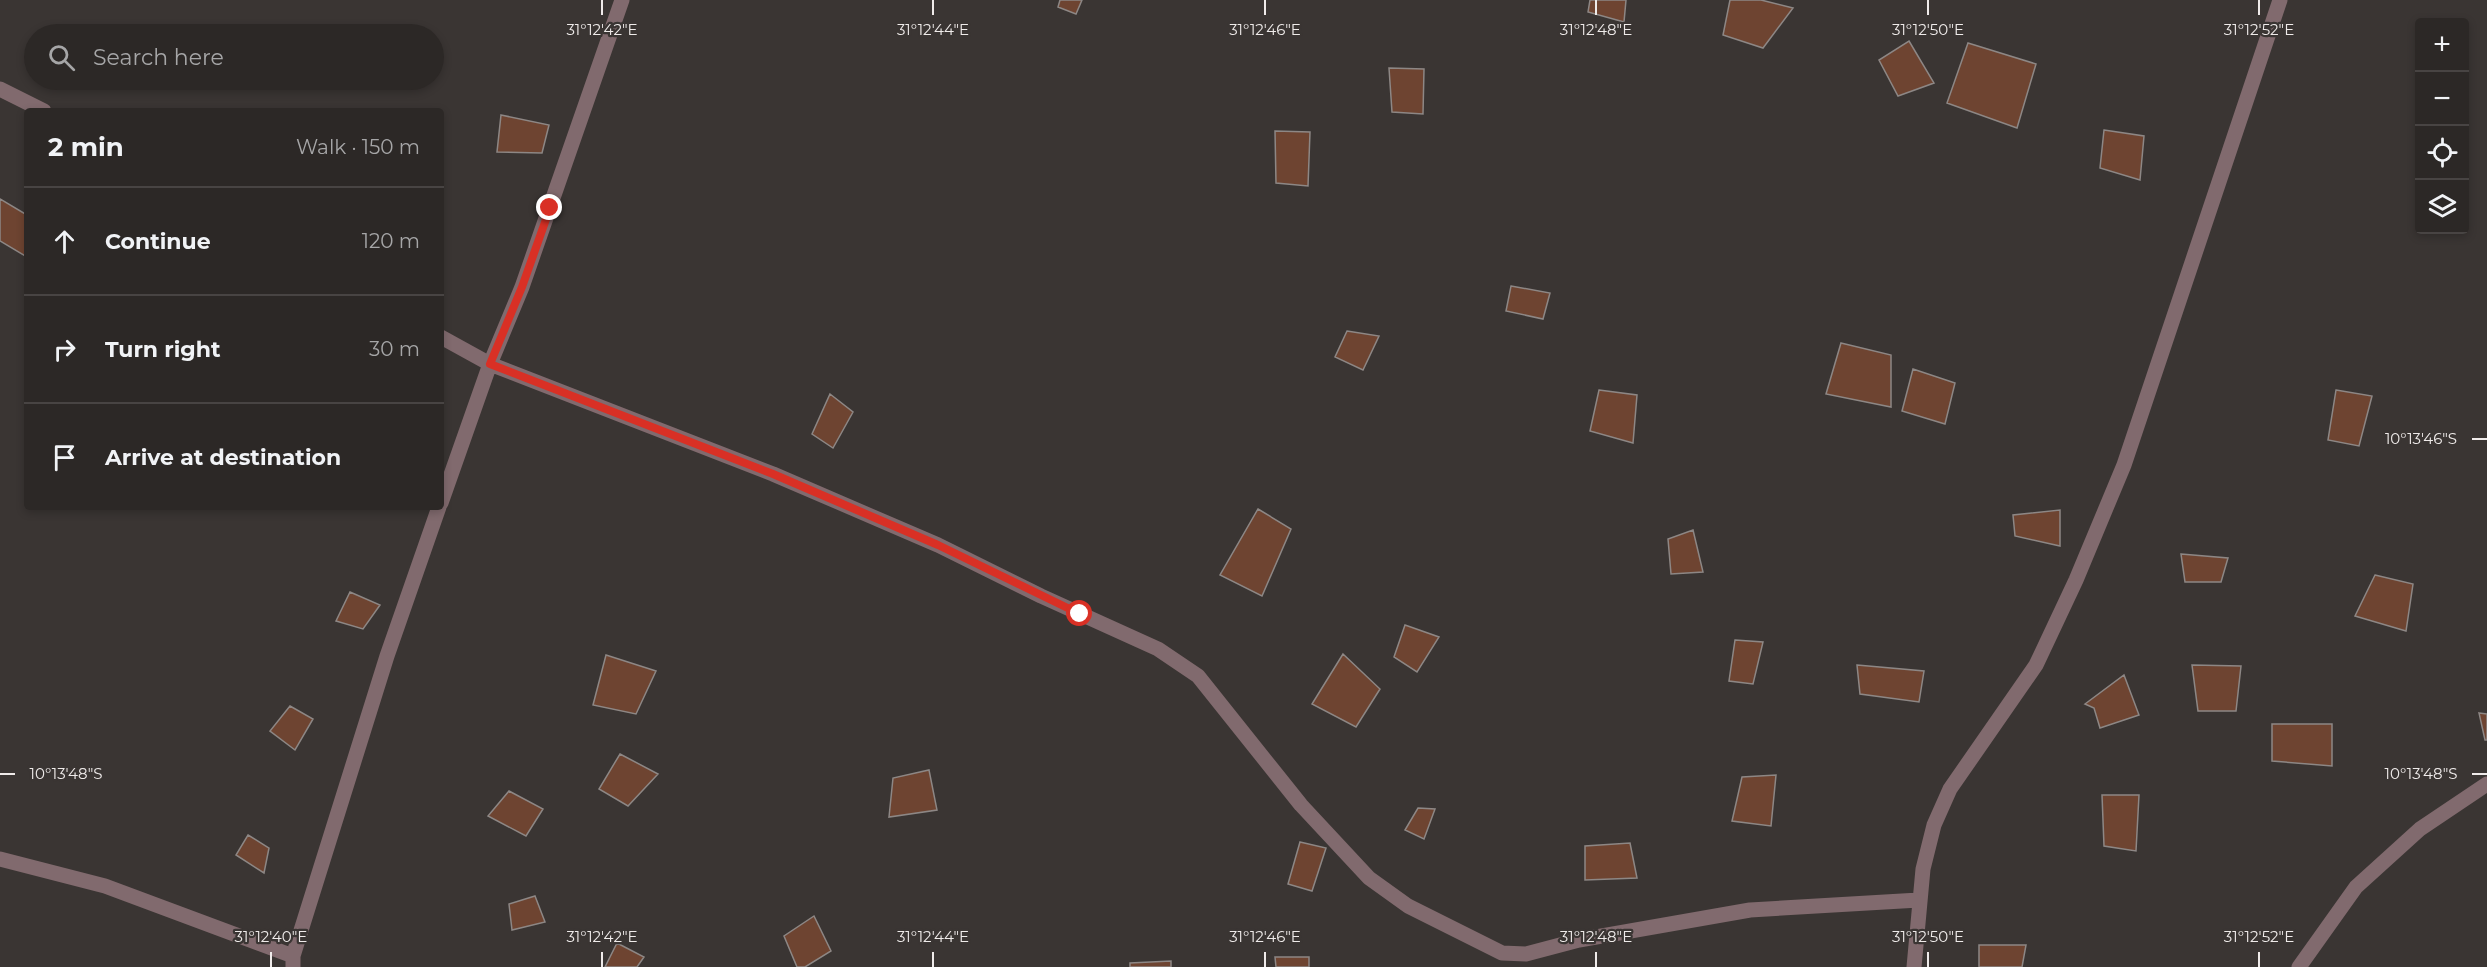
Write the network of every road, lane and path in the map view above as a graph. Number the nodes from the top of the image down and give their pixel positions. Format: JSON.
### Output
{"nodes":[{"id":1,"x":622,"y":0,"type":"edge"},
{"id":2,"x":2280,"y":0,"type":"edge"},
{"id":3,"x":0,"y":89,"type":"edge"},
{"id":4,"x":38,"y":108,"type":"edge"},
{"id":5,"x":444,"y":339,"type":"edge"},
{"id":6,"x":490,"y":364,"type":"junction"},
{"id":7,"x":444,"y":494,"type":"edge"},
{"id":8,"x":439,"y":510,"type":"edge"},
{"id":9,"x":2487,"y":784,"type":"edge"},
{"id":10,"x":0,"y":859,"type":"edge"},
{"id":11,"x":1919,"y":900,"type":"junction"},
{"id":12,"x":293,"y":962,"type":"edge"},
{"id":13,"x":1914,"y":967,"type":"edge"},
{"id":14,"x":2299,"y":967,"type":"edge"}],
"edges":[{"from":1,"to":6,"type":"street"},
{"from":2,"to":11,"type":"street"},
{"from":3,"to":4,"type":"street"},
{"from":5,"to":6,"type":"street"},
{"from":6,"to":7,"type":"street"},
{"from":6,"to":11,"type":"street"},
{"from":8,"to":12,"type":"street"},
{"from":9,"to":14,"type":"street"},
{"from":10,"to":12,"type":"street"},
{"from":11,"to":13,"type":"street"}]}
